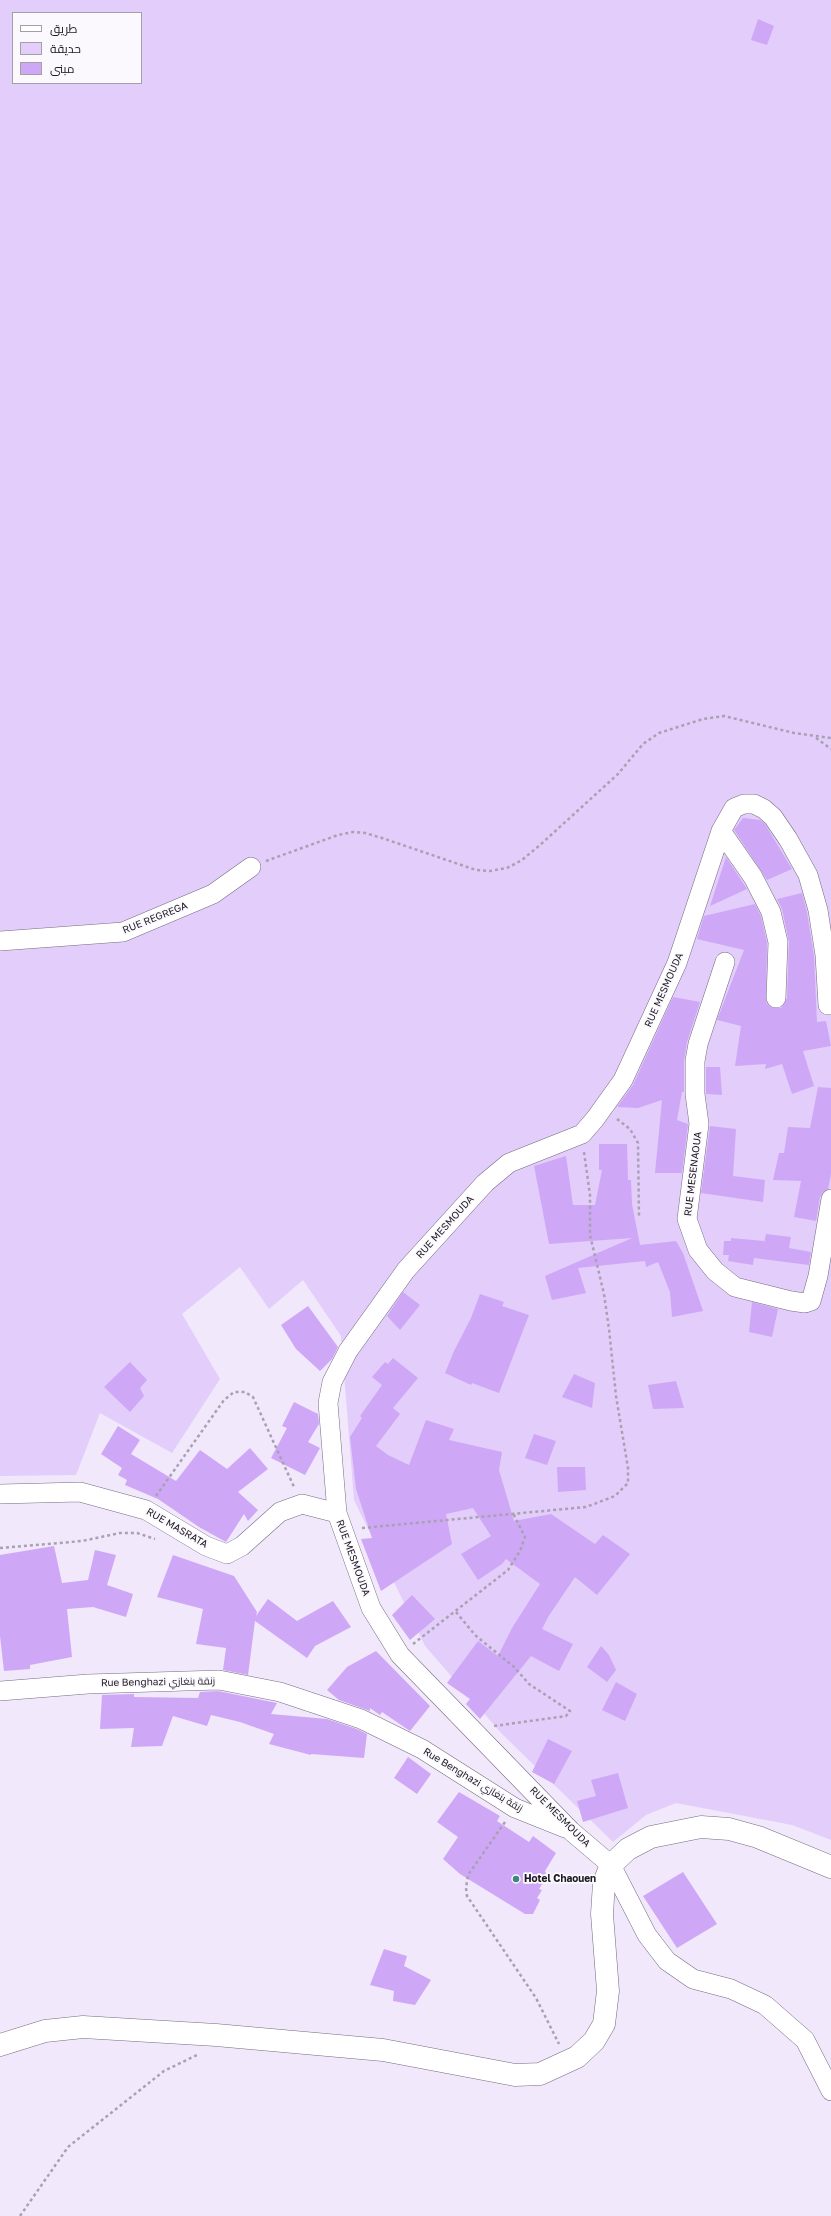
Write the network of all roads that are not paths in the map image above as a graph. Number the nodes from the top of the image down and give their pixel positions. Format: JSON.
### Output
{"nodes":[{"id":1,"x":721,"y":831,"type":"junction"},
{"id":2,"x":251,"y":867,"type":"road end"},
{"id":3,"x":0,"y":941,"type":"edge"},
{"id":4,"x":725,"y":962,"type":"dead end"},
{"id":5,"x":776,"y":998,"type":"dead end"},
{"id":6,"x":830,"y":1010,"type":"edge"},
{"id":7,"x":831,"y":1199,"type":"edge"},
{"id":8,"x":0,"y":1494,"type":"edge"},
{"id":9,"x":339,"y":1521,"type":"junction"},
{"id":10,"x":0,"y":1691,"type":"edge"},
{"id":11,"x":571,"y":1831,"type":"junction"},
{"id":12,"x":611,"y":1865,"type":"junction"},
{"id":13,"x":831,"y":1867,"type":"edge"},
{"id":14,"x":0,"y":2045,"type":"edge"},
{"id":15,"x":831,"y":2091,"type":"edge"}],
"edges":[{"from":1,"to":5,"type":"street"},
{"from":1,"to":6,"type":"street","name":"RUE MESMOUDA"},
{"from":1,"to":9,"type":"street","name":"RUE MESMOUDA"},
{"from":2,"to":3,"type":"street","name":"RUE REGREGA"},
{"from":4,"to":7,"type":"street","name":"RUE MESENAOUA"},
{"from":8,"to":9,"type":"street","name":"RUE MASRATA"},
{"from":9,"to":11,"type":"street","name":"RUE MESMOUDA"},
{"from":10,"to":11,"type":"street","name":"Rue Benghazi زنقة بنغازي"},
{"from":11,"to":12,"type":"street","name":"RUE MESMOUDA"},
{"from":12,"to":13,"type":"main road"},
{"from":12,"to":14,"type":"main road"},
{"from":12,"to":15,"type":"street"}]}
